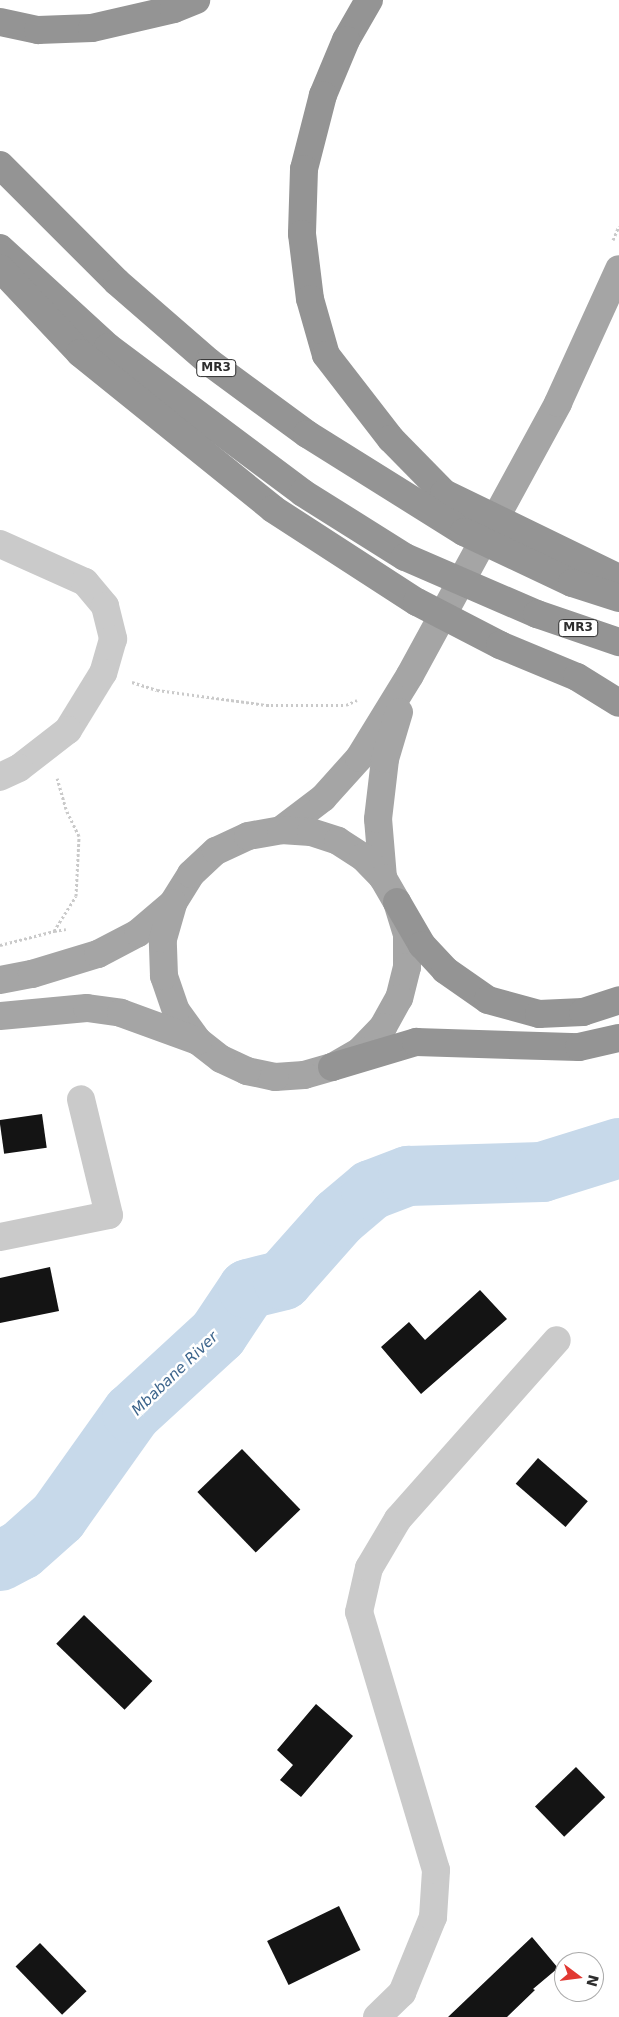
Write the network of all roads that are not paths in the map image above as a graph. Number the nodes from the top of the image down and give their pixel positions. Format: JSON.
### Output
{"nodes":[{"id":1,"x":196,"y":0,"type":"edge"},
{"id":2,"x":369,"y":0,"type":"edge"},
{"id":3,"x":0,"y":22,"type":"edge"},
{"id":4,"x":0,"y":165,"type":"edge"},
{"id":5,"x":0,"y":248,"type":"edge"},
{"id":6,"x":0,"y":268,"type":"edge"},
{"id":7,"x":619,"y":269,"type":"edge"},
{"id":8,"x":0,"y":544,"type":"edge"},
{"id":9,"x":619,"y":578,"type":"edge"},
{"id":10,"x":619,"y":598,"type":"edge"},
{"id":11,"x":619,"y":642,"type":"edge"},
{"id":12,"x":410,"y":675,"type":"junction"},
{"id":13,"x":619,"y":703,"type":"edge"},
{"id":14,"x":0,"y":778,"type":"edge"},
{"id":15,"x":281,"y":830,"type":"junction"},
{"id":16,"x":383,"y":878,"type":"junction"},
{"id":17,"x":397,"y":902,"type":"junction"},
{"id":18,"x":172,"y":903,"type":"junction"},
{"id":19,"x":0,"y":980,"type":"edge"},
{"id":20,"x":619,"y":1000,"type":"edge"},
{"id":21,"x":0,"y":1016,"type":"edge"},
{"id":22,"x":619,"y":1038,"type":"edge"},
{"id":23,"x":198,"y":1041,"type":"junction"},
{"id":24,"x":332,"y":1067,"type":"junction"},
{"id":25,"x":81,"y":1098,"type":"dead end"},
{"id":26,"x":0,"y":1237,"type":"edge"},
{"id":27,"x":556,"y":1340,"type":"dead end"},
{"id":28,"x":378,"y":2017,"type":"edge"}],
"edges":[{"from":1,"to":3,"type":"highway"},
{"from":2,"to":9,"type":"highway"},
{"from":4,"to":10,"type":"highway","number":"MR3"},
{"from":5,"to":11,"type":"highway","number":"MR3"},
{"from":6,"to":13,"type":"highway"},
{"from":7,"to":12,"type":"main road"},
{"from":8,"to":14,"type":"street"},
{"from":12,"to":15,"type":"main road"},
{"from":12,"to":16,"type":"main road"},
{"from":15,"to":16,"type":"main road"},
{"from":15,"to":18,"type":"main road"},
{"from":16,"to":17,"type":"main road"},
{"from":17,"to":20,"type":"highway"},
{"from":17,"to":24,"type":"main road"},
{"from":18,"to":19,"type":"main road"},
{"from":18,"to":23,"type":"main road"},
{"from":21,"to":23,"type":"main road"},
{"from":22,"to":24,"type":"highway"},
{"from":23,"to":24,"type":"main road"},
{"from":25,"to":26,"type":"street"},
{"from":27,"to":28,"type":"street"}]}
